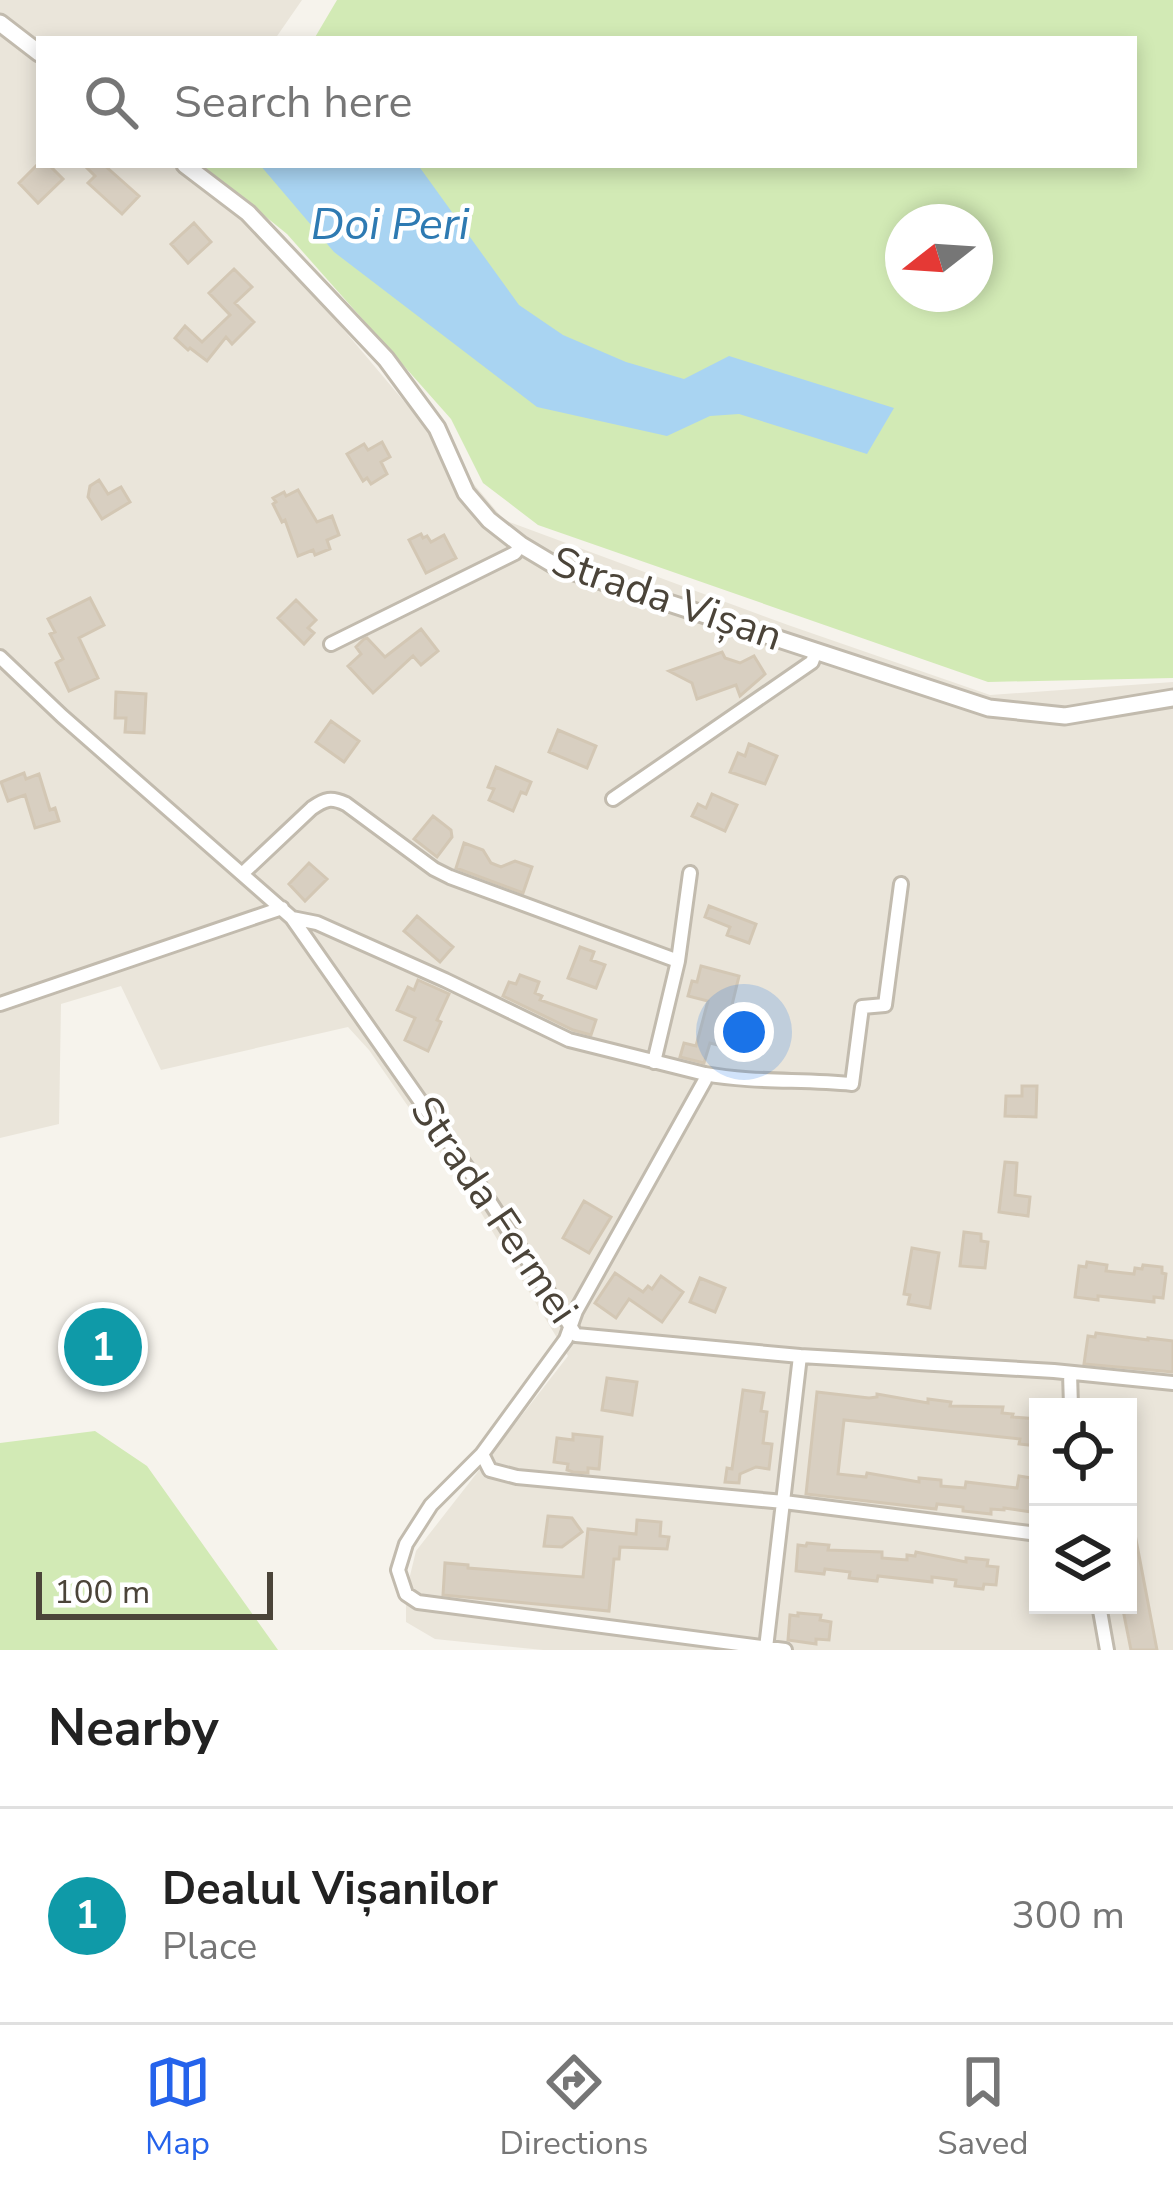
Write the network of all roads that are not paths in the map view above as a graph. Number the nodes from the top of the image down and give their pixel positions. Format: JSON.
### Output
{"nodes":[{"id":1,"x":0,"y":23,"type":"edge"},
{"id":2,"x":36,"y":51,"type":"edge"},
{"id":3,"x":189,"y":168,"type":"edge"},
{"id":4,"x":520,"y":544,"type":"junction"},
{"id":5,"x":331,"y":644,"type":"dead end"},
{"id":6,"x":817,"y":651,"type":"junction"},
{"id":7,"x":0,"y":658,"type":"edge"},
{"id":8,"x":1173,"y":698,"type":"edge"},
{"id":9,"x":613,"y":799,"type":"dead end"},
{"id":10,"x":243,"y":873,"type":"junction"},
{"id":11,"x":690,"y":873,"type":"dead end"},
{"id":12,"x":901,"y":884,"type":"dead end"},
{"id":13,"x":287,"y":913,"type":"junction"},
{"id":14,"x":678,"y":961,"type":"junction"},
{"id":15,"x":0,"y":1004,"type":"edge"},
{"id":16,"x":654,"y":1062,"type":"junction"},
{"id":17,"x":705,"y":1074,"type":"junction"},
{"id":18,"x":569,"y":1328,"type":"junction"},
{"id":19,"x":800,"y":1356,"type":"junction"},
{"id":20,"x":1070,"y":1372,"type":"junction"},
{"id":21,"x":1173,"y":1384,"type":"edge"},
{"id":22,"x":1071,"y":1398,"type":"edge"},
{"id":23,"x":482,"y":1454,"type":"junction"},
{"id":24,"x":784,"y":1502,"type":"junction"},
{"id":25,"x":1029,"y":1533,"type":"edge"},
{"id":26,"x":1101,"y":1614,"type":"edge"},
{"id":27,"x":766,"y":1648,"type":"edge"},
{"id":28,"x":784,"y":1650,"type":"edge"},
{"id":29,"x":1107,"y":1650,"type":"edge"}],
"edges":[{"from":1,"to":2,"type":"street"},
{"from":3,"to":4,"type":"street","name":"Strada Vișan"},
{"from":4,"to":5,"type":"street"},
{"from":4,"to":6,"type":"street","name":"Strada Vișan"},
{"from":6,"to":8,"type":"street","name":"Strada Vișan"},
{"from":6,"to":9,"type":"street"},
{"from":7,"to":10,"type":"street","name":"Strada Fermei"},
{"from":10,"to":13,"type":"street","name":"Strada Fermei"},
{"from":10,"to":14,"type":"street"},
{"from":11,"to":14,"type":"street"},
{"from":12,"to":17,"type":"street"},
{"from":13,"to":15,"type":"street"},
{"from":13,"to":16,"type":"street"},
{"from":13,"to":18,"type":"street","name":"Strada Fermei"},
{"from":14,"to":16,"type":"street"},
{"from":16,"to":17,"type":"street"},
{"from":17,"to":18,"type":"street"},
{"from":18,"to":19,"type":"street","name":"Strada Fermei"},
{"from":18,"to":23,"type":"street"},
{"from":19,"to":20,"type":"street","name":"Strada Fermei"},
{"from":19,"to":24,"type":"street"},
{"from":20,"to":21,"type":"street","name":"Strada Fermei"},
{"from":20,"to":22,"type":"street"},
{"from":23,"to":24,"type":"street"},
{"from":23,"to":27,"type":"street"},
{"from":24,"to":25,"type":"street"},
{"from":24,"to":27,"type":"street"},
{"from":26,"to":29,"type":"street"},
{"from":27,"to":28,"type":"street"}]}
